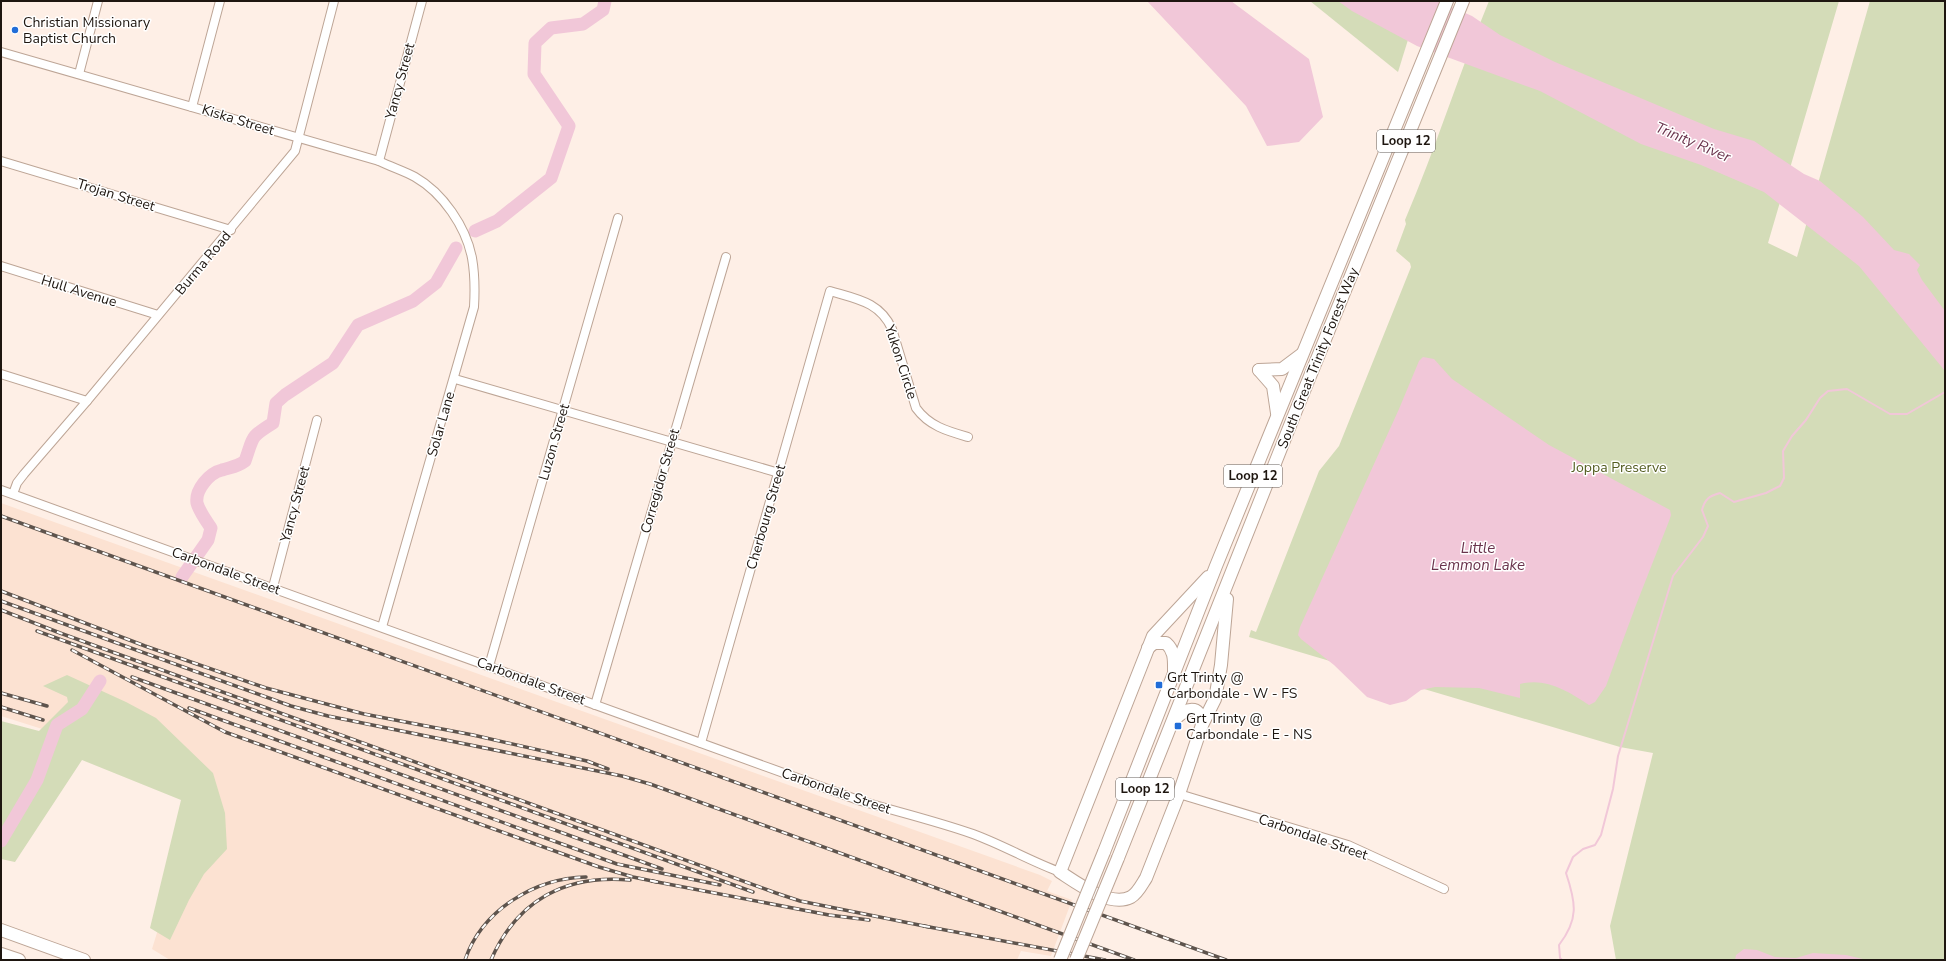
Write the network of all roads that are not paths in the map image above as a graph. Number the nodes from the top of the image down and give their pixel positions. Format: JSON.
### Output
{"nodes":[{"id":1,"x":98,"y":1,"type":"edge"},
{"id":2,"x":220,"y":1,"type":"edge"},
{"id":3,"x":334,"y":1,"type":"edge"},
{"id":4,"x":422,"y":1,"type":"edge"},
{"id":5,"x":1447,"y":1,"type":"edge"},
{"id":6,"x":1463,"y":1,"type":"edge"},
{"id":7,"x":1,"y":52,"type":"edge"},
{"id":8,"x":79,"y":74,"type":"junction"},
{"id":9,"x":192,"y":107,"type":"junction"},
{"id":10,"x":299,"y":138,"type":"junction"},
{"id":11,"x":1,"y":161,"type":"edge"},
{"id":12,"x":379,"y":161,"type":"junction"},
{"id":13,"x":618,"y":218,"type":"dead end"},
{"id":14,"x":457,"y":221,"type":"joint"},
{"id":15,"x":231,"y":230,"type":"junction"},
{"id":16,"x":726,"y":257,"type":"dead end"},
{"id":17,"x":1,"y":266,"type":"edge"},
{"id":18,"x":830,"y":291,"type":"joint"},
{"id":19,"x":158,"y":315,"type":"junction"},
{"id":20,"x":1304,"y":352,"type":"junction"},
{"id":21,"x":1,"y":374,"type":"edge"},
{"id":22,"x":455,"y":379,"type":"junction"},
{"id":23,"x":1290,"y":384,"type":"junction"},
{"id":24,"x":87,"y":401,"type":"junction"},
{"id":25,"x":563,"y":411,"type":"junction"},
{"id":26,"x":1277,"y":417,"type":"junction"},
{"id":27,"x":318,"y":420,"type":"dead end"},
{"id":28,"x":968,"y":437,"type":"dead end"},
{"id":29,"x":1284,"y":440,"type":"junction"},
{"id":30,"x":671,"y":442,"type":"junction"},
{"id":31,"x":779,"y":473,"type":"junction"},
{"id":32,"x":1,"y":490,"type":"edge"},
{"id":33,"x":13,"y":494,"type":"junction"},
{"id":34,"x":1216,"y":566,"type":"junction"},
{"id":35,"x":1228,"y":582,"type":"junction"},
{"id":36,"x":272,"y":587,"type":"junction"},
{"id":37,"x":382,"y":628,"type":"junction"},
{"id":38,"x":1148,"y":648,"type":"junction"},
{"id":39,"x":489,"y":666,"type":"junction"},
{"id":40,"x":1174,"y":678,"type":"junction"},
{"id":41,"x":595,"y":705,"type":"junction"},
{"id":42,"x":1173,"y":721,"type":"junction"},
{"id":43,"x":1202,"y":725,"type":"junction"},
{"id":44,"x":701,"y":743,"type":"junction"},
{"id":45,"x":1179,"y":794,"type":"junction"},
{"id":46,"x":1060,"y":872,"type":"junction"},
{"id":47,"x":1444,"y":889,"type":"dead end"},
{"id":48,"x":1,"y":930,"type":"edge"},
{"id":49,"x":1,"y":954,"type":"edge"},
{"id":50,"x":19,"y":960,"type":"edge"},
{"id":51,"x":84,"y":960,"type":"edge"},
{"id":52,"x":1060,"y":960,"type":"edge"},
{"id":53,"x":1076,"y":960,"type":"edge"}],
"edges":[{"from":1,"to":8,"type":"street"},
{"from":2,"to":9,"type":"street"},
{"from":3,"to":10,"type":"street","name":"Burma Road"},
{"from":4,"to":12,"type":"street","name":"Yancy Street"},
{"from":5,"to":20,"type":"main road","name":"South Great Trinity Forest Way","number":"Loop 12"},
{"from":6,"to":29,"type":"main road","name":"South Great Trinity Forest Way","number":"Loop 12"},
{"from":7,"to":8,"type":"street","name":"Kiska Street"},
{"from":8,"to":9,"type":"street","name":"Kiska Street"},
{"from":9,"to":10,"type":"street","name":"Kiska Street"},
{"from":10,"to":12,"type":"street","name":"Kiska Street"},
{"from":10,"to":15,"type":"street","name":"Burma Road"},
{"from":11,"to":15,"type":"street","name":"Trojan Street"},
{"from":12,"to":14,"type":"street","name":"Kiska Street"},
{"from":13,"to":25,"type":"street","name":"Luzon Street"},
{"from":14,"to":22,"type":"street","name":"Solar Lane"},
{"from":15,"to":19,"type":"street","name":"Burma Road"},
{"from":16,"to":30,"type":"street","name":"Corregidor Street"},
{"from":17,"to":19,"type":"street","name":"Hull Avenue"},
{"from":18,"to":28,"type":"street","name":"Yukon Circle"},
{"from":18,"to":31,"type":"street","name":"Cherbourg Street"},
{"from":19,"to":24,"type":"street","name":"Burma Road"},
{"from":20,"to":23,"type":"main road","name":"South Great Trinity Forest Way","number":"Loop 12"},
{"from":20,"to":26,"type":"main road"},
{"from":21,"to":24,"type":"street"},
{"from":22,"to":25,"type":"street"},
{"from":22,"to":37,"type":"street","name":"Solar Lane"},
{"from":23,"to":26,"type":"main road","name":"South Great Trinity Forest Way","number":"Loop 12"},
{"from":23,"to":29,"type":"main road"},
{"from":24,"to":33,"type":"street","name":"Burma Road"},
{"from":25,"to":30,"type":"street"},
{"from":25,"to":39,"type":"street","name":"Luzon Street"},
{"from":26,"to":34,"type":"main road","name":"South Great Trinity Forest Way","number":"Loop 12"},
{"from":27,"to":36,"type":"street","name":"Yancy Street"},
{"from":29,"to":35,"type":"main road","name":"South Great Trinity Forest Way","number":"Loop 12"},
{"from":30,"to":31,"type":"street"},
{"from":30,"to":41,"type":"street","name":"Corregidor Street"},
{"from":31,"to":44,"type":"street","name":"Cherbourg Street"},
{"from":32,"to":33,"type":"street","name":"Carbondale Street"},
{"from":33,"to":36,"type":"street","name":"Carbondale Street"},
{"from":34,"to":38,"type":"main road"},
{"from":34,"to":40,"type":"main road","name":"South Great Trinity Forest Way","number":"Loop 12"},
{"from":35,"to":42,"type":"main road","name":"South Great Trinity Forest Way","number":"Loop 12"},
{"from":35,"to":43,"type":"main road"},
{"from":36,"to":37,"type":"street","name":"Carbondale Street"},
{"from":37,"to":39,"type":"street","name":"Carbondale Street"},
{"from":38,"to":40,"type":"main road"},
{"from":38,"to":46,"type":"main road"},
{"from":39,"to":41,"type":"street","name":"Carbondale Street"},
{"from":40,"to":52,"type":"main road","name":"South Great Trinity Forest Way","number":"Loop 12","bridge":true},
{"from":41,"to":44,"type":"street","name":"Carbondale Street"},
{"from":42,"to":43,"type":"main road"},
{"from":42,"to":53,"type":"main road","name":"South Great Trinity Forest Way","number":"Loop 12","bridge":true},
{"from":43,"to":45,"type":"main road"},
{"from":44,"to":46,"type":"street","name":"Carbondale Street"},
{"from":45,"to":46,"type":"main road"},
{"from":45,"to":47,"type":"street","name":"Carbondale Street"},
{"from":48,"to":51,"type":"main road"},
{"from":49,"to":50,"type":"main road"}]}
